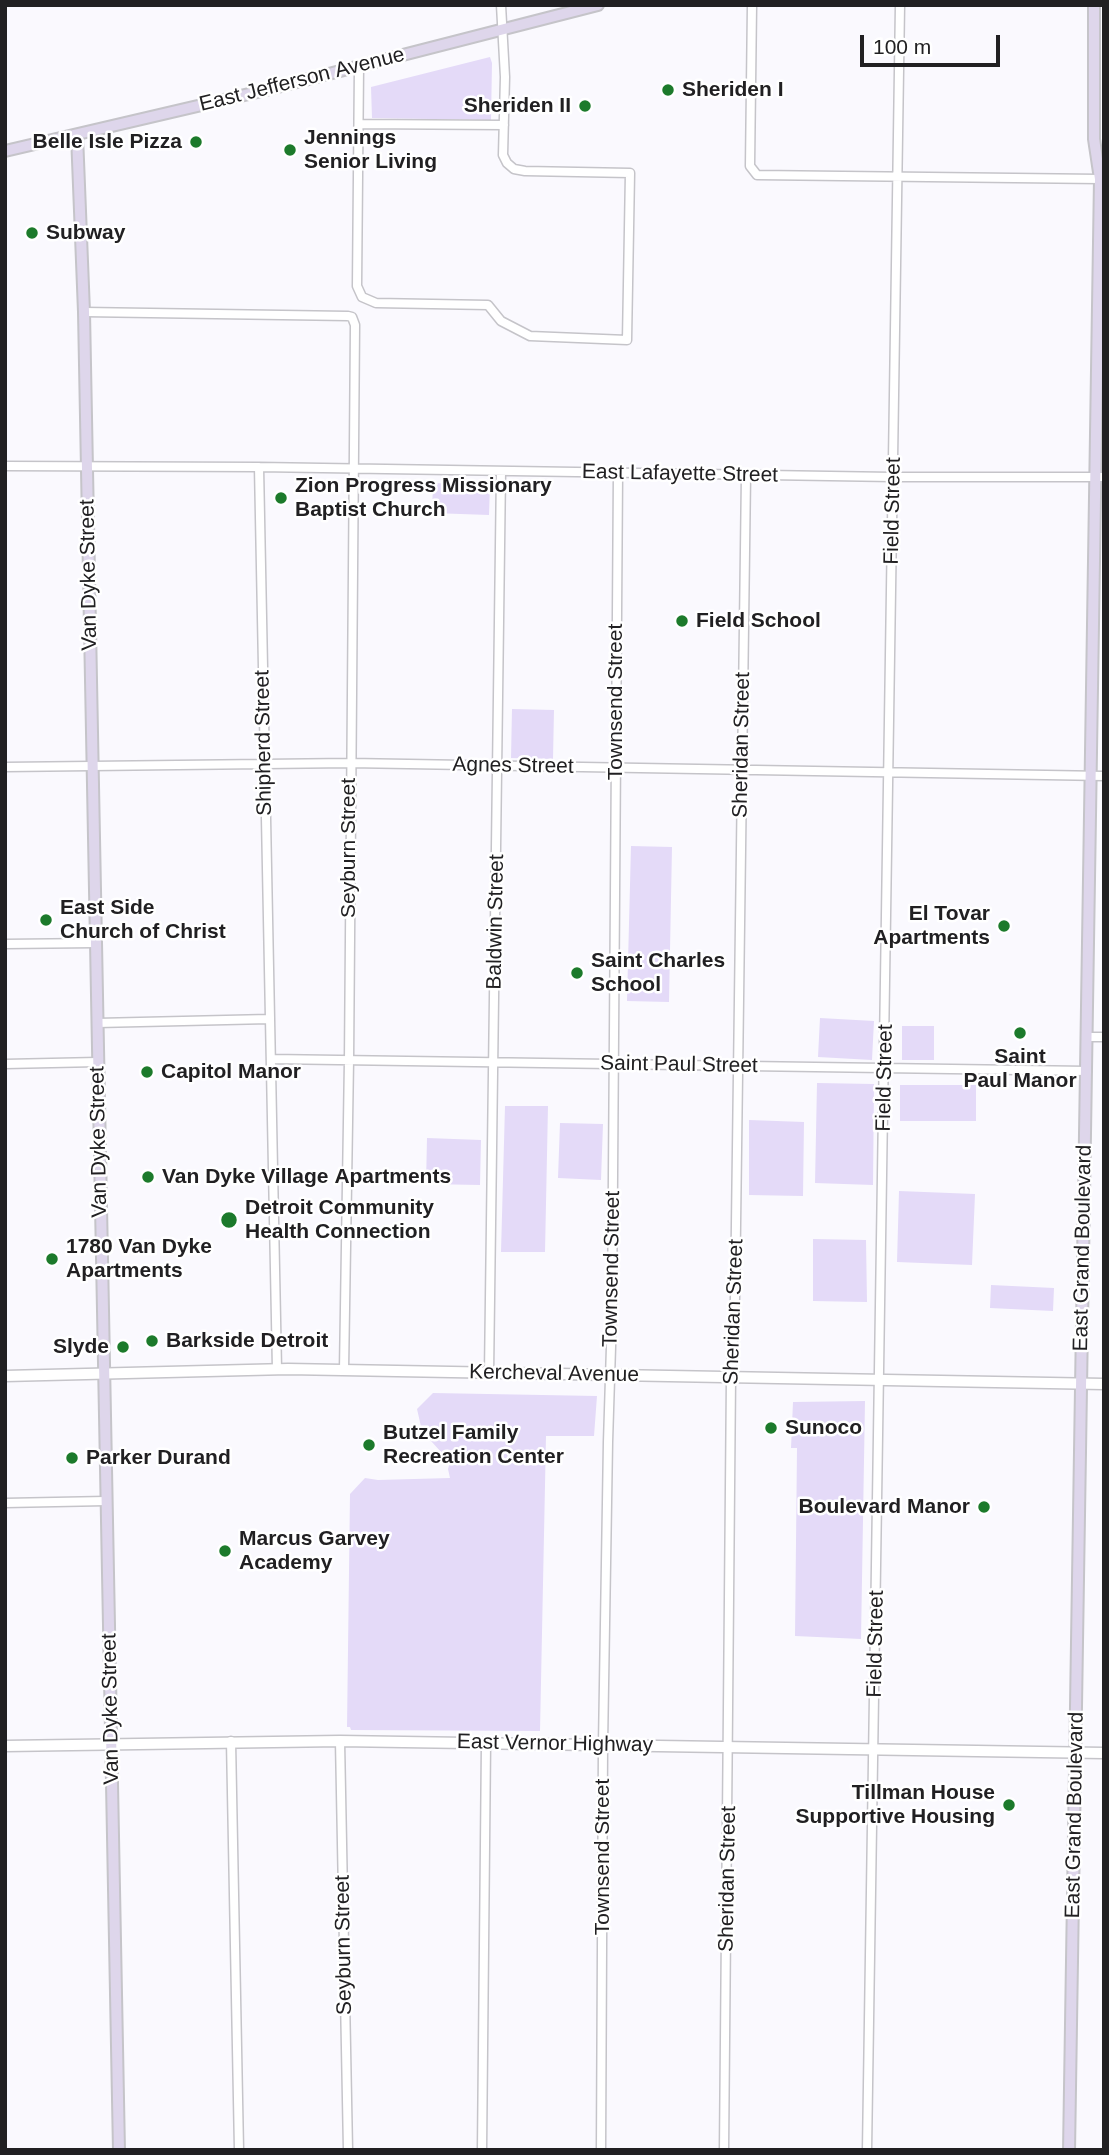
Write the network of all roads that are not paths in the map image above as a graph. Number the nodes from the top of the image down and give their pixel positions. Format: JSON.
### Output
{"nodes":[{"id":1,"x":501,"y":5,"type":"edge"},
{"id":2,"x":598,"y":5,"type":"edge"},
{"id":3,"x":752,"y":5,"type":"edge"},
{"id":4,"x":900,"y":5,"type":"edge"},
{"id":5,"x":1094,"y":5,"type":"edge"},
{"id":6,"x":504,"y":29,"type":"junction"},
{"id":7,"x":359,"y":66,"type":"junction"},
{"id":8,"x":1094,"y":88,"type":"junction"},
{"id":9,"x":1104,"y":100,"type":"edge"},
{"id":10,"x":359,"y":124,"type":"junction"},
{"id":11,"x":504,"y":125,"type":"junction"},
{"id":12,"x":77,"y":135,"type":"junction"},
{"id":13,"x":5,"y":151,"type":"edge"},
{"id":14,"x":1102,"y":174,"type":"edge"},
{"id":15,"x":898,"y":177,"type":"junction"},
{"id":16,"x":84,"y":312,"type":"junction"},
{"id":17,"x":87,"y":465,"type":"junction"},
{"id":18,"x":5,"y":466,"type":"edge"},
{"id":19,"x":259,"y":467,"type":"junction"},
{"id":20,"x":354,"y":469,"type":"junction"},
{"id":21,"x":501,"y":471,"type":"junction"},
{"id":22,"x":618,"y":473,"type":"junction"},
{"id":23,"x":746,"y":475,"type":"junction"},
{"id":24,"x":893,"y":477,"type":"junction"},
{"id":25,"x":1099,"y":478,"type":"edge"},
{"id":26,"x":264,"y":763,"type":"junction"},
{"id":27,"x":350,"y":764,"type":"junction"},
{"id":28,"x":92,"y":765,"type":"junction"},
{"id":29,"x":497,"y":765,"type":"junction"},
{"id":30,"x":5,"y":767,"type":"edge"},
{"id":31,"x":616,"y":767,"type":"junction"},
{"id":32,"x":742,"y":769,"type":"junction"},
{"id":33,"x":889,"y":772,"type":"junction"},
{"id":34,"x":1090,"y":775,"type":"junction"},
{"id":35,"x":1104,"y":776,"type":"edge"},
{"id":36,"x":96,"y":943,"type":"junction"},
{"id":37,"x":5,"y":944,"type":"edge"},
{"id":38,"x":269,"y":1019,"type":"junction"},
{"id":39,"x":97,"y":1023,"type":"junction"},
{"id":40,"x":1088,"y":1037,"type":"junction"},
{"id":41,"x":1104,"y":1037,"type":"edge"},
{"id":42,"x":271,"y":1059,"type":"junction"},
{"id":43,"x":349,"y":1060,"type":"junction"},
{"id":44,"x":98,"y":1062,"type":"junction"},
{"id":45,"x":494,"y":1062,"type":"junction"},
{"id":46,"x":5,"y":1063,"type":"edge"},
{"id":47,"x":614,"y":1064,"type":"junction"},
{"id":48,"x":738,"y":1065,"type":"junction"},
{"id":49,"x":885,"y":1068,"type":"junction"},
{"id":50,"x":1087,"y":1070,"type":"junction"},
{"id":51,"x":277,"y":1369,"type":"junction"},
{"id":52,"x":344,"y":1370,"type":"junction"},
{"id":53,"x":489,"y":1373,"type":"junction"},
{"id":54,"x":610,"y":1374,"type":"junction"},
{"id":55,"x":103,"y":1375,"type":"junction"},
{"id":56,"x":5,"y":1376,"type":"edge"},
{"id":57,"x":732,"y":1377,"type":"junction"},
{"id":58,"x":880,"y":1379,"type":"junction"},
{"id":59,"x":1080,"y":1384,"type":"junction"},
{"id":60,"x":1104,"y":1384,"type":"edge"},
{"id":61,"x":106,"y":1501,"type":"junction"},
{"id":62,"x":5,"y":1503,"type":"edge"},
{"id":63,"x":231,"y":1741,"type":"junction"},
{"id":64,"x":340,"y":1741,"type":"junction"},
{"id":65,"x":486,"y":1743,"type":"junction"},
{"id":66,"x":111,"y":1744,"type":"junction"},
{"id":67,"x":603,"y":1745,"type":"junction"},
{"id":68,"x":5,"y":1746,"type":"edge"},
{"id":69,"x":729,"y":1747,"type":"junction"},
{"id":70,"x":875,"y":1750,"type":"junction"},
{"id":71,"x":1076,"y":1754,"type":"junction"},
{"id":72,"x":1104,"y":1754,"type":"edge"},
{"id":73,"x":119,"y":2150,"type":"edge"},
{"id":74,"x":239,"y":2150,"type":"edge"},
{"id":75,"x":348,"y":2150,"type":"edge"},
{"id":76,"x":482,"y":2150,"type":"edge"},
{"id":77,"x":601,"y":2150,"type":"edge"},
{"id":78,"x":724,"y":2150,"type":"edge"},
{"id":79,"x":867,"y":2150,"type":"edge"},
{"id":80,"x":1069,"y":2150,"type":"edge"}],
"edges":[{"from":1,"to":6,"type":"street"},
{"from":2,"to":6,"type":"main road","name":"East Jefferson Avenue"},
{"from":3,"to":15,"type":"street"},
{"from":4,"to":15,"type":"street","name":"Field Street"},
{"from":5,"to":8,"type":"main road","name":"East Grand Boulevard"},
{"from":6,"to":7,"type":"main road","name":"East Jefferson Avenue"},
{"from":6,"to":11,"type":"street"},
{"from":7,"to":10,"type":"street"},
{"from":7,"to":12,"type":"main road","name":"East Jefferson Avenue"},
{"from":8,"to":9,"type":"main road"},
{"from":8,"to":14,"type":"main road","name":"East Grand Boulevard"},
{"from":10,"to":11,"type":"street"},
{"from":10,"to":11,"type":"street"},
{"from":12,"to":13,"type":"main road","name":"East Jefferson Avenue"},
{"from":12,"to":16,"type":"main road","name":"Van Dyke Street"},
{"from":14,"to":15,"type":"street"},
{"from":14,"to":25,"type":"main road","name":"East Grand Boulevard"},
{"from":15,"to":24,"type":"street","name":"Field Street"},
{"from":16,"to":17,"type":"main road","name":"Van Dyke Street"},
{"from":16,"to":20,"type":"street","name":"Seyburn Street"},
{"from":17,"to":18,"type":"street","name":"East Lafayette Street"},
{"from":17,"to":19,"type":"street","name":"East Lafayette Street"},
{"from":17,"to":28,"type":"main road","name":"Van Dyke Street"},
{"from":19,"to":20,"type":"street","name":"East Lafayette Street"},
{"from":19,"to":26,"type":"street","name":"Shipherd Street"},
{"from":20,"to":21,"type":"street","name":"East Lafayette Street"},
{"from":20,"to":27,"type":"street","name":"Seyburn Street"},
{"from":21,"to":22,"type":"street","name":"East Lafayette Street"},
{"from":21,"to":29,"type":"street","name":"Baldwin Street"},
{"from":22,"to":23,"type":"street","name":"East Lafayette Street"},
{"from":22,"to":31,"type":"street","name":"Townsend Street"},
{"from":23,"to":24,"type":"street","name":"East Lafayette Street"},
{"from":23,"to":32,"type":"street","name":"Sheridan Street"},
{"from":24,"to":25,"type":"street","name":"East Lafayette Street"},
{"from":24,"to":33,"type":"street","name":"Field Street"},
{"from":25,"to":34,"type":"main road","name":"East Grand Boulevard"},
{"from":26,"to":27,"type":"street","name":"Agnes Street"},
{"from":26,"to":28,"type":"street","name":"Agnes Street"},
{"from":26,"to":38,"type":"street","name":"Shipherd Street"},
{"from":27,"to":29,"type":"street","name":"Agnes Street"},
{"from":27,"to":43,"type":"street","name":"Seyburn Street"},
{"from":28,"to":30,"type":"street","name":"Agnes Street"},
{"from":28,"to":36,"type":"main road","name":"Van Dyke Street"},
{"from":29,"to":31,"type":"street","name":"Agnes Street"},
{"from":29,"to":45,"type":"street","name":"Baldwin Street"},
{"from":31,"to":32,"type":"street","name":"Agnes Street"},
{"from":31,"to":47,"type":"street","name":"Townsend Street"},
{"from":32,"to":33,"type":"street","name":"Agnes Street"},
{"from":32,"to":48,"type":"street","name":"Sheridan Street"},
{"from":33,"to":34,"type":"street","name":"Agnes Street"},
{"from":33,"to":49,"type":"street","name":"Field Street"},
{"from":34,"to":35,"type":"street","name":"Agnes Street"},
{"from":34,"to":40,"type":"main road","name":"East Grand Boulevard"},
{"from":36,"to":37,"type":"street"},
{"from":36,"to":39,"type":"main road","name":"Van Dyke Street"},
{"from":38,"to":39,"type":"street"},
{"from":38,"to":42,"type":"street","name":"Shipherd Street"},
{"from":39,"to":44,"type":"main road","name":"Van Dyke Street"},
{"from":40,"to":41,"type":"street"},
{"from":40,"to":50,"type":"main road","name":"East Grand Boulevard"},
{"from":42,"to":43,"type":"street","name":"Saint Paul Street"},
{"from":42,"to":51,"type":"street"},
{"from":43,"to":45,"type":"street","name":"Saint Paul Street"},
{"from":43,"to":52,"type":"street","name":"Seyburn Street"},
{"from":44,"to":46,"type":"street"},
{"from":44,"to":55,"type":"main road","name":"Van Dyke Street"},
{"from":45,"to":47,"type":"street","name":"Saint Paul Street"},
{"from":45,"to":53,"type":"street","name":"Baldwin Street"},
{"from":47,"to":48,"type":"street","name":"Saint Paul Street"},
{"from":47,"to":54,"type":"street","name":"Townsend Street"},
{"from":48,"to":49,"type":"street","name":"Saint Paul Street"},
{"from":48,"to":57,"type":"street","name":"Sheridan Street"},
{"from":49,"to":50,"type":"street","name":"Saint Paul Street"},
{"from":49,"to":58,"type":"street","name":"Field Street"},
{"from":50,"to":59,"type":"main road","name":"East Grand Boulevard"},
{"from":51,"to":52,"type":"street","name":"Kercheval Avenue"},
{"from":51,"to":55,"type":"street","name":"Kercheval Avenue"},
{"from":52,"to":53,"type":"street","name":"Kercheval Avenue"},
{"from":53,"to":54,"type":"street","name":"Kercheval Avenue"},
{"from":54,"to":57,"type":"street","name":"Kercheval Avenue"},
{"from":54,"to":67,"type":"street","name":"Townsend Street"},
{"from":55,"to":56,"type":"street","name":"Kercheval Avenue"},
{"from":55,"to":61,"type":"main road","name":"Van Dyke Street"},
{"from":57,"to":58,"type":"street","name":"Kercheval Avenue"},
{"from":57,"to":69,"type":"street","name":"Sheridan Street"},
{"from":58,"to":59,"type":"street","name":"Kercheval Avenue"},
{"from":58,"to":70,"type":"street","name":"Field Street"},
{"from":59,"to":60,"type":"street","name":"Kercheval Avenue"},
{"from":59,"to":71,"type":"main road","name":"East Grand Boulevard"},
{"from":61,"to":62,"type":"street"},
{"from":61,"to":66,"type":"main road","name":"Van Dyke Street"},
{"from":63,"to":64,"type":"street","name":"East Vernor Highway"},
{"from":63,"to":66,"type":"street","name":"East Vernor Highway"},
{"from":63,"to":74,"type":"street"},
{"from":64,"to":65,"type":"street","name":"East Vernor Highway"},
{"from":64,"to":75,"type":"street","name":"Seyburn Street"},
{"from":65,"to":67,"type":"street","name":"East Vernor Highway"},
{"from":65,"to":76,"type":"street"},
{"from":66,"to":68,"type":"street","name":"East Vernor Highway"},
{"from":66,"to":73,"type":"main road","name":"Van Dyke Street"},
{"from":67,"to":69,"type":"street","name":"East Vernor Highway"},
{"from":67,"to":77,"type":"street","name":"Townsend Street"},
{"from":69,"to":70,"type":"street","name":"East Vernor Highway"},
{"from":69,"to":78,"type":"street","name":"Sheridan Street"},
{"from":70,"to":71,"type":"street","name":"East Vernor Highway"},
{"from":70,"to":79,"type":"street","name":"Field Street"},
{"from":71,"to":72,"type":"street","name":"East Vernor Highway"},
{"from":71,"to":80,"type":"main road","name":"East Grand Boulevard"}]}
